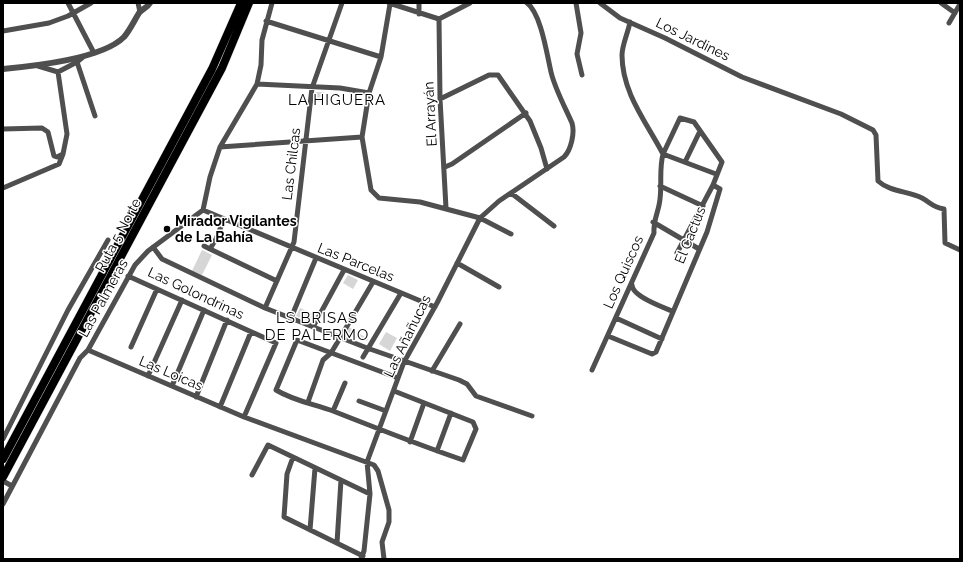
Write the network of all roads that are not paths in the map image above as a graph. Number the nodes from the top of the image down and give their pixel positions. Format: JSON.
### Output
{"nodes":[{"id":1,"x":68,"y":3,"type":"edge"},
{"id":2,"x":91,"y":3,"type":"edge"},
{"id":3,"x":138,"y":3,"type":"edge"},
{"id":4,"x":150,"y":3,"type":"edge"},
{"id":5,"x":242,"y":3,"type":"edge"},
{"id":6,"x":249,"y":3,"type":"edge"},
{"id":7,"x":272,"y":3,"type":"edge"},
{"id":8,"x":342,"y":3,"type":"edge"},
{"id":9,"x":389,"y":3,"type":"edge"},
{"id":10,"x":419,"y":3,"type":"edge"},
{"id":11,"x":470,"y":3,"type":"edge"},
{"id":12,"x":527,"y":3,"type":"edge"},
{"id":13,"x":576,"y":3,"type":"edge"},
{"id":14,"x":600,"y":3,"type":"edge"},
{"id":15,"x":940,"y":3,"type":"edge"},
{"id":16,"x":960,"y":4,"type":"edge"},
{"id":17,"x":140,"y":12,"type":"junction"},
{"id":18,"x":73,"y":13,"type":"junction"},
{"id":19,"x":955,"y":13,"type":"junction"},
{"id":20,"x":419,"y":14,"type":"junction"},
{"id":21,"x":439,"y":18,"type":"junction"},
{"id":22,"x":266,"y":21,"type":"junction"},
{"id":23,"x":630,"y":22,"type":"junction"},
{"id":24,"x":949,"y":23,"type":"dead end"},
{"id":25,"x":3,"y":31,"type":"edge"},
{"id":26,"x":330,"y":41,"type":"junction"},
{"id":27,"x":94,"y":53,"type":"junction"},
{"id":28,"x":84,"y":55,"type":"junction"},
{"id":29,"x":381,"y":58,"type":"junction"},
{"id":30,"x":77,"y":62,"type":"junction"},
{"id":31,"x":38,"y":66,"type":"junction"},
{"id":32,"x":3,"y":69,"type":"edge"},
{"id":33,"x":58,"y":72,"type":"junction"},
{"id":34,"x":582,"y":75,"type":"dead end"},
{"id":35,"x":257,"y":84,"type":"junction"},
{"id":36,"x":312,"y":88,"type":"junction"},
{"id":37,"x":369,"y":93,"type":"junction"},
{"id":38,"x":440,"y":99,"type":"junction"},
{"id":39,"x":526,"y":113,"type":"junction"},
{"id":40,"x":96,"y":116,"type":"dead end"},
{"id":41,"x":3,"y":130,"type":"edge"},
{"id":42,"x":700,"y":131,"type":"junction"},
{"id":43,"x":362,"y":137,"type":"junction"},
{"id":44,"x":305,"y":141,"type":"junction"},
{"id":45,"x":220,"y":148,"type":"junction"},
{"id":46,"x":63,"y":154,"type":"junction"},
{"id":47,"x":663,"y":154,"type":"junction"},
{"id":48,"x":685,"y":162,"type":"junction"},
{"id":49,"x":445,"y":167,"type":"junction"},
{"id":50,"x":547,"y":169,"type":"junction"},
{"id":51,"x":716,"y":174,"type":"junction"},
{"id":52,"x":713,"y":185,"type":"junction"},
{"id":53,"x":660,"y":186,"type":"junction"},
{"id":54,"x":3,"y":188,"type":"edge"},
{"id":55,"x":511,"y":193,"type":"junction"},
{"id":56,"x":703,"y":206,"type":"junction"},
{"id":57,"x":446,"y":208,"type":"junction"},
{"id":58,"x":203,"y":210,"type":"junction"},
{"id":59,"x":480,"y":218,"type":"junction"},
{"id":60,"x":224,"y":219,"type":"junction"},
{"id":61,"x":653,"y":222,"type":"junction"},
{"id":62,"x":554,"y":226,"type":"dead end"},
{"id":63,"x":512,"y":234,"type":"dead end"},
{"id":64,"x":108,"y":240,"type":"dead end"},
{"id":65,"x":684,"y":240,"type":"junction"},
{"id":66,"x":204,"y":246,"type":"dead end"},
{"id":67,"x":153,"y":247,"type":"junction"},
{"id":68,"x":292,"y":248,"type":"junction"},
{"id":69,"x":210,"y":249,"type":"junction"},
{"id":70,"x":699,"y":249,"type":"junction"},
{"id":71,"x":960,"y":250,"type":"edge"},
{"id":72,"x":677,"y":253,"type":"dead end"},
{"id":73,"x":316,"y":258,"type":"junction"},
{"id":74,"x":457,"y":263,"type":"junction"},
{"id":75,"x":344,"y":270,"type":"junction"},
{"id":76,"x":128,"y":276,"type":"junction"},
{"id":77,"x":277,"y":281,"type":"junction"},
{"id":78,"x":373,"y":282,"type":"junction"},
{"id":79,"x":632,"y":284,"type":"junction"},
{"id":80,"x":499,"y":287,"type":"dead end"},
{"id":81,"x":157,"y":289,"type":"junction"},
{"id":82,"x":401,"y":293,"type":"junction"},
{"id":83,"x":182,"y":300,"type":"junction"},
{"id":84,"x":435,"y":307,"type":"junction"},
{"id":85,"x":265,"y":308,"type":"junction"},
{"id":86,"x":204,"y":310,"type":"junction"},
{"id":87,"x":672,"y":311,"type":"junction"},
{"id":88,"x":291,"y":318,"type":"junction"},
{"id":89,"x":616,"y":318,"type":"junction"},
{"id":90,"x":227,"y":320,"type":"junction"},
{"id":91,"x":460,"y":324,"type":"dead end"},
{"id":92,"x":313,"y":327,"type":"junction"},
{"id":93,"x":251,"y":332,"type":"junction"},
{"id":94,"x":608,"y":336,"type":"junction"},
{"id":95,"x":340,"y":338,"type":"junction"},
{"id":96,"x":662,"y":338,"type":"junction"},
{"id":97,"x":131,"y":347,"type":"dead end"},
{"id":98,"x":367,"y":348,"type":"junction"},
{"id":99,"x":88,"y":350,"type":"junction"},
{"id":100,"x":331,"y":353,"type":"junction"},
{"id":101,"x":363,"y":357,"type":"dead end"},
{"id":102,"x":404,"y":362,"type":"junction"},
{"id":103,"x":592,"y":370,"type":"dead end"},
{"id":104,"x":432,"y":371,"type":"junction"},
{"id":105,"x":148,"y":376,"type":"junction"},
{"id":106,"x":398,"y":378,"type":"junction"},
{"id":107,"x":345,"y":383,"type":"dead end"},
{"id":108,"x":172,"y":386,"type":"junction"},
{"id":109,"x":394,"y":390,"type":"junction"},
{"id":110,"x":196,"y":397,"type":"junction"},
{"id":111,"x":359,"y":400,"type":"dead end"},
{"id":112,"x":308,"y":402,"type":"junction"},
{"id":113,"x":424,"y":403,"type":"junction"},
{"id":114,"x":220,"y":407,"type":"junction"},
{"id":115,"x":333,"y":411,"type":"junction"},
{"id":116,"x":386,"y":411,"type":"junction"},
{"id":117,"x":451,"y":413,"type":"junction"},
{"id":118,"x":532,"y":416,"type":"dead end"},
{"id":119,"x":244,"y":417,"type":"junction"},
{"id":120,"x":12,"y":423,"type":"junction"},
{"id":121,"x":20,"y":428,"type":"junction"},
{"id":122,"x":379,"y":430,"type":"junction"},
{"id":123,"x":3,"y":439,"type":"edge"},
{"id":124,"x":410,"y":442,"type":"junction"},
{"id":125,"x":437,"y":451,"type":"junction"},
{"id":126,"x":293,"y":457,"type":"junction"},
{"id":127,"x":3,"y":459,"type":"edge"},
{"id":128,"x":367,"y":462,"type":"junction"},
{"id":129,"x":315,"y":468,"type":"junction"},
{"id":130,"x":3,"y":476,"type":"edge"},
{"id":131,"x":252,"y":476,"type":"dead end"},
{"id":132,"x":340,"y":480,"type":"junction"},
{"id":133,"x":3,"y":481,"type":"edge"},
{"id":134,"x":12,"y":486,"type":"junction"},
{"id":135,"x":370,"y":494,"type":"junction"},
{"id":136,"x":3,"y":504,"type":"edge"},
{"id":137,"x":310,"y":530,"type":"junction"},
{"id":138,"x":337,"y":543,"type":"junction"},
{"id":139,"x":362,"y":557,"type":"edge"},
{"id":140,"x":384,"y":559,"type":"edge"}],
"edges":[{"from":1,"to":18,"type":"street"},
{"from":2,"to":18,"type":"street"},
{"from":3,"to":17,"type":"street"},
{"from":4,"to":17,"type":"street"},
{"from":5,"to":121,"type":"highway","name":"Ruta 5 Norte"},
{"from":6,"to":130,"type":"highway","name":"Ruta 5 Norte"},
{"from":7,"to":22,"type":"street"},
{"from":8,"to":26,"type":"street","name":"Las Chilcas"},
{"from":9,"to":20,"type":"street"},
{"from":9,"to":29,"type":"street"},
{"from":10,"to":20,"type":"street"},
{"from":11,"to":21,"type":"street"},
{"from":12,"to":50,"type":"street","name":"Las Añañucas"},
{"from":13,"to":34,"type":"street"},
{"from":14,"to":23,"type":"street","name":"Los Jardines"},
{"from":15,"to":19,"type":"street"},
{"from":16,"to":19,"type":"street"},
{"from":17,"to":27,"type":"street"},
{"from":18,"to":25,"type":"street"},
{"from":18,"to":27,"type":"street"},
{"from":19,"to":24,"type":"street"},
{"from":20,"to":21,"type":"street"},
{"from":21,"to":38,"type":"street","name":"El Arrayán"},
{"from":22,"to":26,"type":"street"},
{"from":22,"to":35,"type":"street"},
{"from":23,"to":47,"type":"street"},
{"from":23,"to":71,"type":"street","name":"Los Jardines"},
{"from":26,"to":29,"type":"street"},
{"from":26,"to":36,"type":"street","name":"Las Chilcas"},
{"from":27,"to":28,"type":"street"},
{"from":28,"to":30,"type":"street"},
{"from":28,"to":31,"type":"street"},
{"from":29,"to":37,"type":"street"},
{"from":30,"to":33,"type":"street"},
{"from":30,"to":40,"type":"street"},
{"from":31,"to":32,"type":"street"},
{"from":31,"to":33,"type":"street"},
{"from":33,"to":46,"type":"street"},
{"from":35,"to":36,"type":"street"},
{"from":35,"to":45,"type":"street"},
{"from":36,"to":37,"type":"street"},
{"from":36,"to":44,"type":"street","name":"Las Chilcas"},
{"from":37,"to":43,"type":"street"},
{"from":38,"to":39,"type":"street"},
{"from":38,"to":49,"type":"street","name":"El Arrayán"},
{"from":39,"to":49,"type":"street"},
{"from":39,"to":50,"type":"street"},
{"from":41,"to":46,"type":"street"},
{"from":42,"to":47,"type":"street","name":"Los Quiscos"},
{"from":42,"to":48,"type":"street"},
{"from":42,"to":51,"type":"street","name":"El Cactus"},
{"from":43,"to":44,"type":"street"},
{"from":43,"to":57,"type":"street"},
{"from":44,"to":45,"type":"street"},
{"from":44,"to":68,"type":"street","name":"Las Chilcas"},
{"from":45,"to":58,"type":"street"},
{"from":46,"to":54,"type":"street"},
{"from":47,"to":48,"type":"street"},
{"from":47,"to":53,"type":"street","name":"Los Quiscos"},
{"from":48,"to":51,"type":"street"},
{"from":49,"to":57,"type":"street","name":"El Arrayán"},
{"from":50,"to":55,"type":"street","name":"Las Añañucas"},
{"from":51,"to":52,"type":"street","name":"El Cactus"},
{"from":52,"to":56,"type":"street"},
{"from":52,"to":70,"type":"street","name":"El Cactus"},
{"from":53,"to":56,"type":"street"},
{"from":53,"to":61,"type":"street","name":"Los Quiscos"},
{"from":55,"to":59,"type":"street","name":"Las Añañucas"},
{"from":55,"to":62,"type":"street"},
{"from":56,"to":65,"type":"street"},
{"from":57,"to":59,"type":"street"},
{"from":58,"to":60,"type":"street","name":"Las Parcelas"},
{"from":58,"to":67,"type":"street","name":"Las Palmeras"},
{"from":59,"to":63,"type":"street"},
{"from":59,"to":74,"type":"street","name":"Las Añañucas"},
{"from":60,"to":68,"type":"street","name":"Las Parcelas"},
{"from":60,"to":69,"type":"street"},
{"from":61,"to":65,"type":"street"},
{"from":61,"to":79,"type":"street","name":"Los Quiscos"},
{"from":64,"to":120,"type":"street"},
{"from":65,"to":70,"type":"street"},
{"from":65,"to":72,"type":"street"},
{"from":66,"to":69,"type":"street"},
{"from":67,"to":76,"type":"street","name":"Las Palmeras"},
{"from":67,"to":85,"type":"street"},
{"from":68,"to":73,"type":"street","name":"Las Parcelas"},
{"from":68,"to":77,"type":"street","name":"Las Chilcas"},
{"from":69,"to":77,"type":"street"},
{"from":70,"to":87,"type":"street","name":"El Cactus"},
{"from":73,"to":75,"type":"street","name":"Las Parcelas"},
{"from":73,"to":88,"type":"street"},
{"from":74,"to":80,"type":"street"},
{"from":74,"to":84,"type":"street","name":"Las Añañucas"},
{"from":75,"to":78,"type":"street","name":"Las Parcelas"},
{"from":75,"to":92,"type":"street"},
{"from":76,"to":81,"type":"street","name":"Las Golondrinas"},
{"from":76,"to":99,"type":"street","name":"Las Palmeras"},
{"from":77,"to":85,"type":"street","name":"Las Chilcas"},
{"from":78,"to":82,"type":"street","name":"Las Parcelas"},
{"from":78,"to":95,"type":"street"},
{"from":79,"to":87,"type":"street"},
{"from":79,"to":89,"type":"street","name":"Los Quiscos"},
{"from":81,"to":83,"type":"street","name":"Las Golondrinas"},
{"from":81,"to":97,"type":"street"},
{"from":82,"to":84,"type":"street","name":"Las Parcelas"},
{"from":82,"to":98,"type":"street"},
{"from":83,"to":86,"type":"street","name":"Las Golondrinas"},
{"from":83,"to":105,"type":"street"},
{"from":84,"to":102,"type":"street","name":"Las Añañucas"},
{"from":85,"to":88,"type":"street"},
{"from":86,"to":90,"type":"street","name":"Las Golondrinas"},
{"from":86,"to":108,"type":"street"},
{"from":87,"to":96,"type":"street","name":"El Cactus"},
{"from":88,"to":92,"type":"street"},
{"from":89,"to":94,"type":"street","name":"Los Quiscos"},
{"from":89,"to":96,"type":"street"},
{"from":90,"to":93,"type":"street","name":"Las Golondrinas"},
{"from":90,"to":110,"type":"street"},
{"from":91,"to":104,"type":"street"},
{"from":92,"to":95,"type":"street"},
{"from":93,"to":114,"type":"street"},
{"from":93,"to":119,"type":"street","name":"Las Golondrinas"},
{"from":94,"to":96,"type":"street","name":"El Cactus"},
{"from":94,"to":103,"type":"street","name":"Los Quiscos"},
{"from":95,"to":98,"type":"street"},
{"from":95,"to":100,"type":"street"},
{"from":98,"to":101,"type":"street"},
{"from":98,"to":102,"type":"street"},
{"from":99,"to":105,"type":"street","name":"Las Loicas"},
{"from":99,"to":134,"type":"street","name":"Las Palmeras"},
{"from":100,"to":106,"type":"street"},
{"from":100,"to":112,"type":"street"},
{"from":100,"to":112,"type":"street"},
{"from":102,"to":104,"type":"street"},
{"from":102,"to":106,"type":"street","name":"Las Añañucas"},
{"from":104,"to":118,"type":"street"},
{"from":105,"to":108,"type":"street","name":"Las Loicas"},
{"from":106,"to":109,"type":"street","name":"Las Añañucas"},
{"from":107,"to":115,"type":"street"},
{"from":108,"to":110,"type":"street","name":"Las Loicas"},
{"from":109,"to":113,"type":"street"},
{"from":109,"to":116,"type":"street","name":"Las Añañucas"},
{"from":110,"to":114,"type":"street","name":"Las Loicas"},
{"from":111,"to":116,"type":"street"},
{"from":112,"to":115,"type":"street"},
{"from":113,"to":117,"type":"street"},
{"from":113,"to":124,"type":"street"},
{"from":114,"to":119,"type":"street","name":"Las Loicas"},
{"from":115,"to":122,"type":"street"},
{"from":116,"to":122,"type":"street","name":"Las Añañucas"},
{"from":117,"to":125,"type":"street"},
{"from":117,"to":125,"type":"street"},
{"from":119,"to":128,"type":"street","name":"Las Loicas"},
{"from":120,"to":121,"type":"street"},
{"from":120,"to":123,"type":"street"},
{"from":121,"to":127,"type":"highway","name":"Ruta 5 Norte"},
{"from":122,"to":124,"type":"street"},
{"from":122,"to":128,"type":"street","name":"Las Añañucas"},
{"from":124,"to":125,"type":"street"},
{"from":126,"to":129,"type":"street"},
{"from":126,"to":131,"type":"street"},
{"from":126,"to":137,"type":"street"},
{"from":128,"to":135,"type":"street","name":"Las Añañucas"},
{"from":128,"to":140,"type":"street"},
{"from":129,"to":132,"type":"street"},
{"from":129,"to":137,"type":"street"},
{"from":132,"to":135,"type":"street"},
{"from":132,"to":138,"type":"street"},
{"from":133,"to":134,"type":"street"},
{"from":134,"to":136,"type":"street","name":"Las Palmeras"},
{"from":135,"to":139,"type":"street","name":"Las Añañucas"},
{"from":137,"to":138,"type":"street"},
{"from":138,"to":139,"type":"street"}]}
